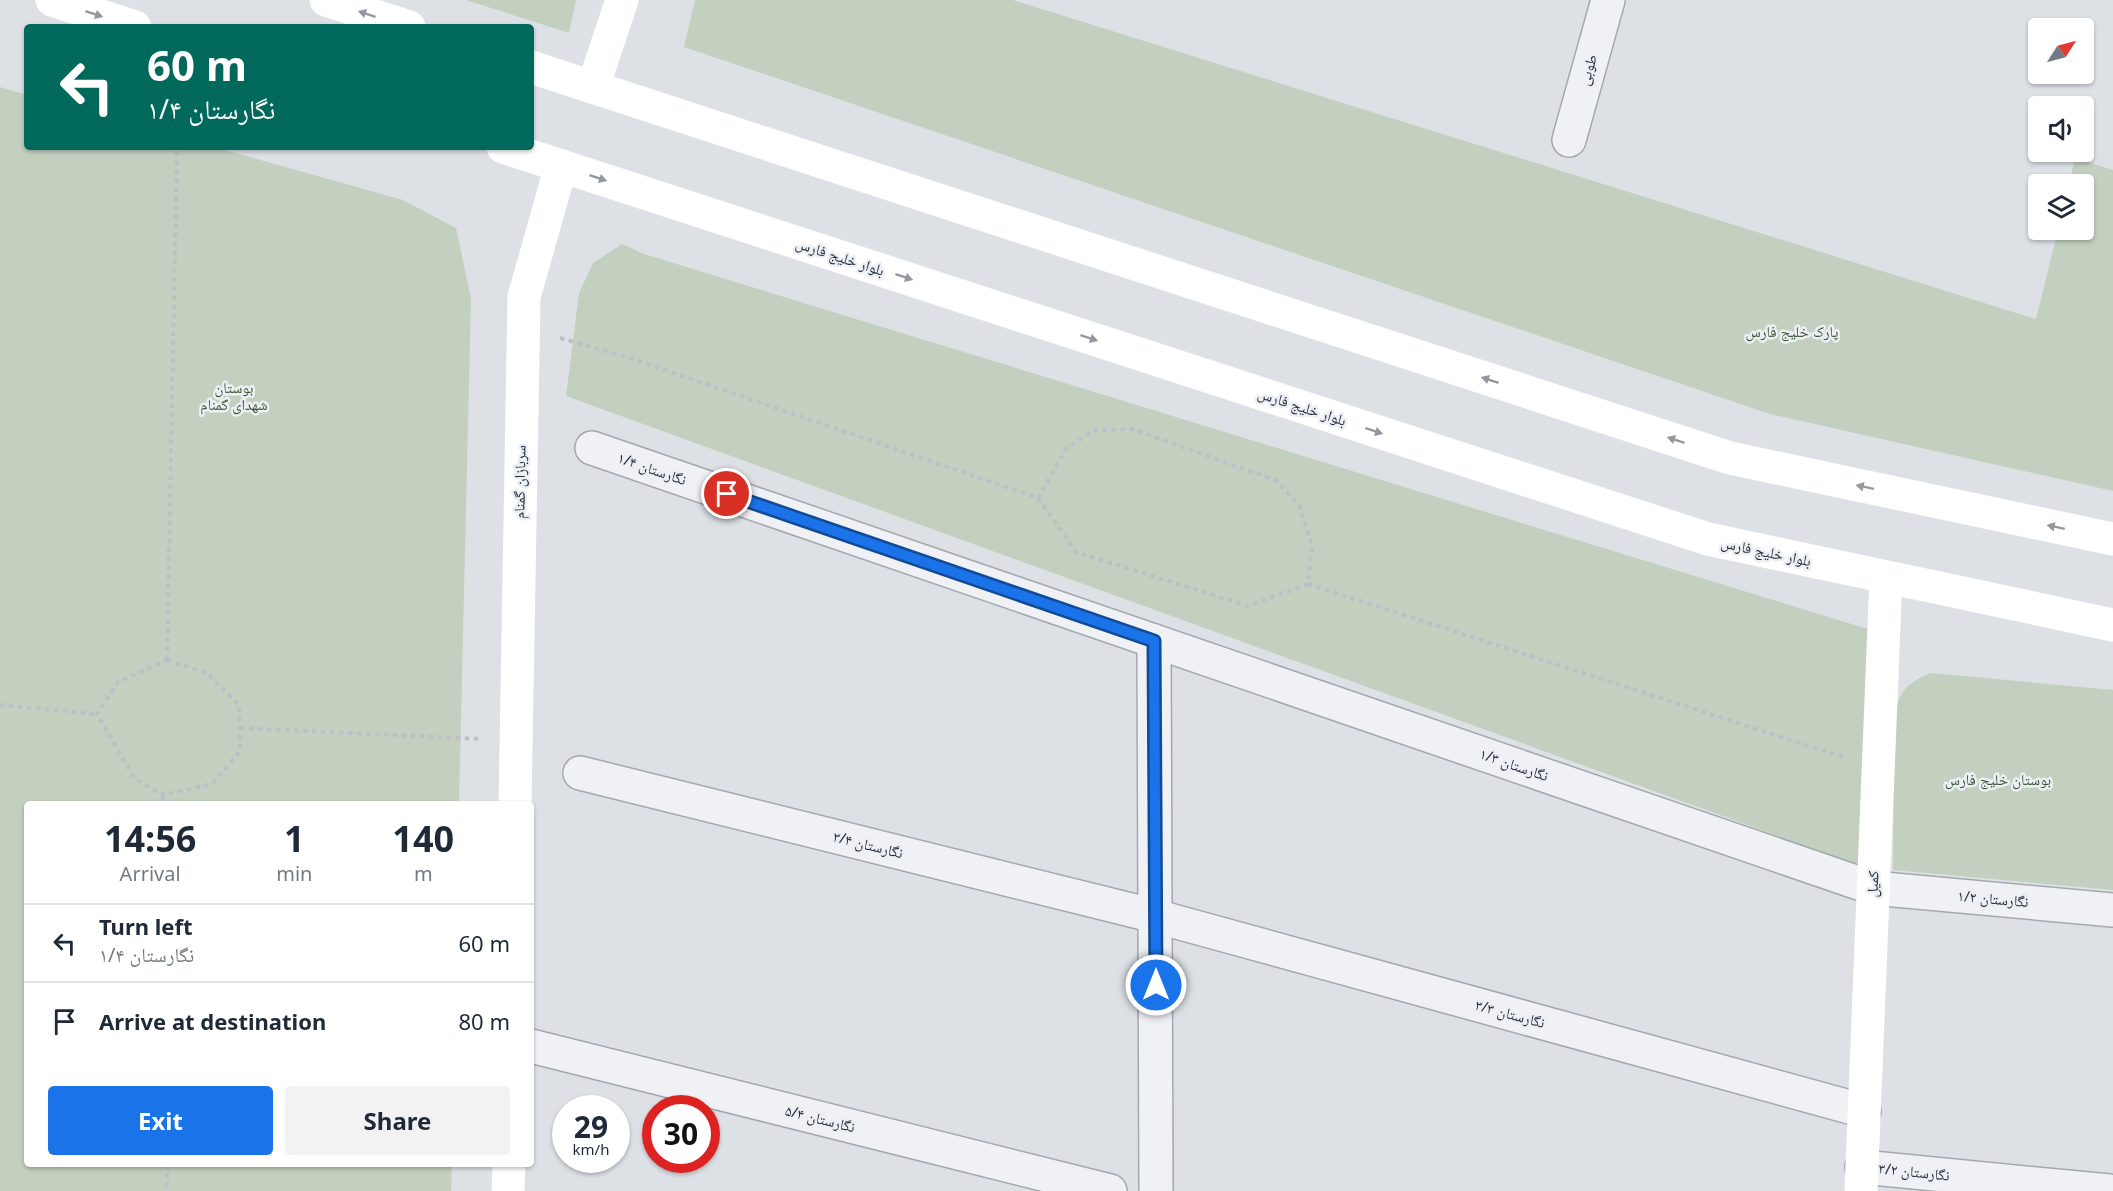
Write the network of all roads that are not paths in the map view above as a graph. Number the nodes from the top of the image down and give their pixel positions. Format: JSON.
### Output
{"nodes":[{"id":1,"x":52,"y":0,"type":"edge"},
{"id":2,"x":326,"y":0,"type":"edge"},
{"id":3,"x":622,"y":0,"type":"edge"},
{"id":4,"x":1608,"y":0,"type":"edge"},
{"id":5,"x":126,"y":24,"type":"edge"},
{"id":6,"x":400,"y":24,"type":"edge"},
{"id":7,"x":534,"y":68,"type":"edge"},
{"id":8,"x":593,"y":87,"type":"junction"},
{"id":9,"x":1569,"y":140,"type":"dead end"},
{"id":10,"x":512,"y":150,"type":"edge"},
{"id":11,"x":561,"y":166,"type":"junction"},
{"id":12,"x":592,"y":448,"type":"dead end"},
{"id":13,"x":2113,"y":539,"type":"edge"},
{"id":14,"x":1886,"y":577,"type":"junction"},
{"id":15,"x":2113,"y":625,"type":"edge"},
{"id":16,"x":1154,"y":641,"type":"junction"},
{"id":17,"x":580,"y":773,"type":"dead end"},
{"id":18,"x":515,"y":801,"type":"edge"},
{"id":19,"x":1873,"y":888,"type":"junction"},
{"id":20,"x":2113,"y":910,"type":"edge"},
{"id":21,"x":1155,"y":916,"type":"junction"},
{"id":22,"x":534,"y":1047,"type":"edge"},
{"id":23,"x":1864,"y":1111,"type":"junction"},
{"id":24,"x":509,"y":1167,"type":"edge"},
{"id":25,"x":1861,"y":1179,"type":"edge"},
{"id":26,"x":508,"y":1191,"type":"edge"},
{"id":27,"x":1110,"y":1191,"type":"edge"},
{"id":28,"x":1156,"y":1191,"type":"edge"},
{"id":29,"x":2109,"y":1191,"type":"edge"}],
"edges":[{"from":1,"to":5,"type":"main road","one_way":true},
{"from":6,"to":2,"type":"main road","one_way":true},
{"from":3,"to":8,"type":"main road"},
{"from":4,"to":9,"type":"street","name":"طوبی"},
{"from":7,"to":8,"type":"main road"},
{"from":13,"to":8,"type":"main road","one_way":true},
{"from":10,"to":11,"type":"main road","name":"بلوار خلیج فارس"},
{"from":11,"to":14,"type":"main road","name":"بلوار خلیج فارس","one_way":true},
{"from":11,"to":18,"type":"main road","name":"سربازان گمنام"},
{"from":12,"to":16,"type":"street","name":"نگارستان ۱/۴"},
{"from":14,"to":15,"type":"main road","name":"بلوار خلیج فارس"},
{"from":14,"to":19,"type":"main road","name":"کمیل"},
{"from":16,"to":19,"type":"street","name":"نگارستان ۱/۳"},
{"from":16,"to":21,"type":"street"},
{"from":17,"to":21,"type":"street","name":"نگارستان ۳/۴"},
{"from":19,"to":20,"type":"street","name":"نگارستان ۱/۲"},
{"from":19,"to":23,"type":"main road","name":"کمیل"},
{"from":21,"to":23,"type":"street","name":"نگارستان ۳/۳"},
{"from":21,"to":28,"type":"street"},
{"from":22,"to":27,"type":"street","name":"نگارستان ۵/۴"},
{"from":23,"to":25,"type":"main road","name":"کمیل"},
{"from":24,"to":26,"type":"main road"},
{"from":25,"to":29,"type":"street","name":"نگارستان ۳/۲"}]}
